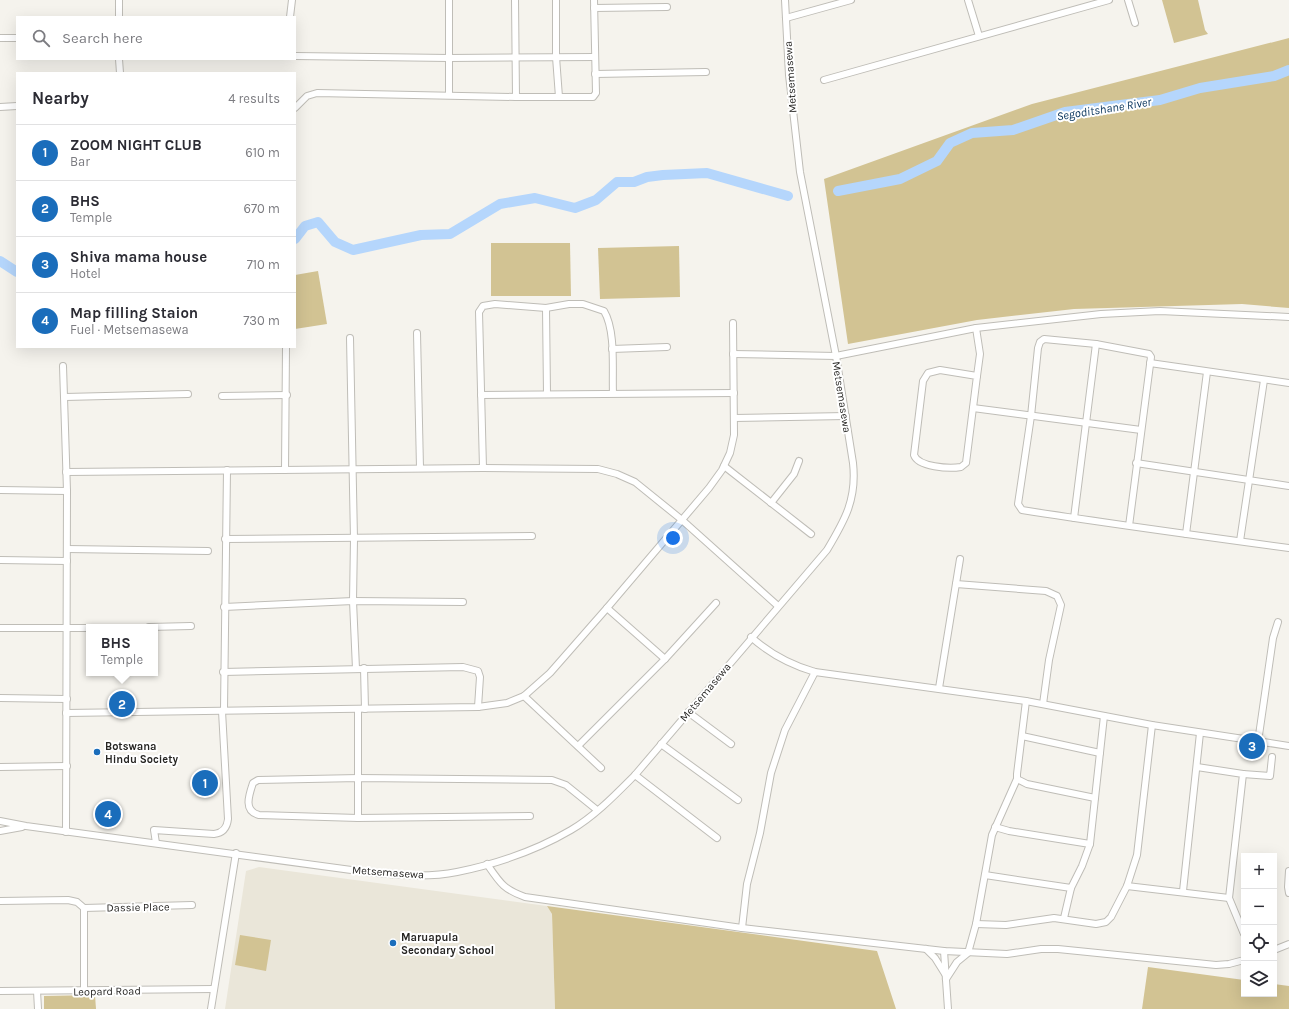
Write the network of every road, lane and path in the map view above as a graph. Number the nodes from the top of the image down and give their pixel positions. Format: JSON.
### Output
{"nodes":[{"id":1,"x":119,"y":0,"type":"edge"},
{"id":2,"x":292,"y":0,"type":"edge"},
{"id":3,"x":448,"y":0,"type":"edge"},
{"id":4,"x":515,"y":0,"type":"edge"},
{"id":5,"x":556,"y":0,"type":"edge"},
{"id":6,"x":594,"y":0,"type":"edge"},
{"id":7,"x":785,"y":0,"type":"edge"},
{"id":8,"x":851,"y":0,"type":"edge"},
{"id":9,"x":968,"y":0,"type":"edge"},
{"id":10,"x":1109,"y":0,"type":"edge"},
{"id":11,"x":1128,"y":0,"type":"edge"},
{"id":12,"x":667,"y":7,"type":"dead end"},
{"id":13,"x":594,"y":8,"type":"junction"},
{"id":14,"x":119,"y":16,"type":"edge"},
{"id":15,"x":290,"y":16,"type":"edge"},
{"id":16,"x":786,"y":18,"type":"junction"},
{"id":17,"x":1135,"y":23,"type":"dead end"},
{"id":18,"x":979,"y":36,"type":"junction"},
{"id":19,"x":0,"y":38,"type":"edge"},
{"id":20,"x":16,"y":38,"type":"edge"},
{"id":21,"x":296,"y":56,"type":"edge"},
{"id":22,"x":556,"y":57,"type":"junction"},
{"id":23,"x":595,"y":57,"type":"junction"},
{"id":24,"x":449,"y":58,"type":"junction"},
{"id":25,"x":516,"y":58,"type":"junction"},
{"id":26,"x":119,"y":60,"type":"edge"},
{"id":27,"x":120,"y":72,"type":"edge"},
{"id":28,"x":706,"y":72,"type":"dead end"},
{"id":29,"x":595,"y":74,"type":"junction"},
{"id":30,"x":824,"y":80,"type":"dead end"},
{"id":31,"x":449,"y":95,"type":"junction"},
{"id":32,"x":516,"y":97,"type":"junction"},
{"id":33,"x":559,"y":97,"type":"junction"},
{"id":34,"x":16,"y":106,"type":"edge"},
{"id":35,"x":0,"y":107,"type":"edge"},
{"id":36,"x":296,"y":107,"type":"edge"},
{"id":37,"x":546,"y":308,"type":"junction"},
{"id":38,"x":1289,"y":317,"type":"edge"},
{"id":39,"x":733,"y":323,"type":"dead end"},
{"id":40,"x":976,"y":328,"type":"junction"},
{"id":41,"x":417,"y":333,"type":"dead end"},
{"id":42,"x":350,"y":338,"type":"dead end"},
{"id":43,"x":1096,"y":344,"type":"junction"},
{"id":44,"x":667,"y":347,"type":"dead end"},
{"id":45,"x":286,"y":348,"type":"edge"},
{"id":46,"x":612,"y":349,"type":"junction"},
{"id":47,"x":733,"y":354,"type":"junction"},
{"id":48,"x":836,"y":356,"type":"junction"},
{"id":49,"x":1150,"y":363,"type":"junction"},
{"id":50,"x":63,"y":366,"type":"dead end"},
{"id":51,"x":1207,"y":372,"type":"junction"},
{"id":52,"x":977,"y":376,"type":"junction"},
{"id":53,"x":1264,"y":380,"type":"junction"},
{"id":54,"x":1289,"y":383,"type":"edge"},
{"id":55,"x":612,"y":393,"type":"junction"},
{"id":56,"x":734,"y":393,"type":"junction"},
{"id":57,"x":188,"y":394,"type":"dead end"},
{"id":58,"x":548,"y":394,"type":"junction"},
{"id":59,"x":287,"y":395,"type":"junction"},
{"id":60,"x":481,"y":395,"type":"junction"},
{"id":61,"x":65,"y":396,"type":"junction"},
{"id":62,"x":222,"y":396,"type":"dead end"},
{"id":63,"x":974,"y":408,"type":"junction"},
{"id":64,"x":846,"y":416,"type":"junction"},
{"id":65,"x":1031,"y":416,"type":"junction"},
{"id":66,"x":734,"y":418,"type":"junction"},
{"id":67,"x":1086,"y":423,"type":"junction"},
{"id":68,"x":1141,"y":430,"type":"junction"},
{"id":69,"x":799,"y":461,"type":"dead end"},
{"id":70,"x":1136,"y":463,"type":"junction"},
{"id":71,"x":724,"y":466,"type":"junction"},
{"id":72,"x":420,"y":468,"type":"junction"},
{"id":73,"x":483,"y":468,"type":"junction"},
{"id":74,"x":352,"y":469,"type":"junction"},
{"id":75,"x":227,"y":470,"type":"junction"},
{"id":76,"x":285,"y":470,"type":"junction"},
{"id":77,"x":66,"y":472,"type":"junction"},
{"id":78,"x":1194,"y":472,"type":"junction"},
{"id":79,"x":1249,"y":480,"type":"junction"},
{"id":80,"x":1289,"y":486,"type":"edge"},
{"id":81,"x":0,"y":490,"type":"edge"},
{"id":82,"x":66,"y":491,"type":"junction"},
{"id":83,"x":771,"y":503,"type":"junction"},
{"id":84,"x":1074,"y":518,"type":"junction"},
{"id":85,"x":682,"y":520,"type":"junction"},
{"id":86,"x":1129,"y":526,"type":"junction"},
{"id":87,"x":811,"y":534,"type":"dead end"},
{"id":88,"x":1186,"y":534,"type":"junction"},
{"id":89,"x":532,"y":536,"type":"dead end"},
{"id":90,"x":354,"y":538,"type":"junction"},
{"id":91,"x":225,"y":540,"type":"junction"},
{"id":92,"x":1240,"y":541,"type":"junction"},
{"id":93,"x":1289,"y":548,"type":"edge"},
{"id":94,"x":67,"y":549,"type":"junction"},
{"id":95,"x":208,"y":551,"type":"dead end"},
{"id":96,"x":960,"y":559,"type":"dead end"},
{"id":97,"x":0,"y":560,"type":"edge"},
{"id":98,"x":67,"y":561,"type":"junction"},
{"id":99,"x":956,"y":584,"type":"junction"},
{"id":100,"x":353,"y":601,"type":"junction"},
{"id":101,"x":463,"y":602,"type":"dead end"},
{"id":102,"x":716,"y":603,"type":"dead end"},
{"id":103,"x":778,"y":606,"type":"junction"},
{"id":104,"x":224,"y":607,"type":"junction"},
{"id":105,"x":607,"y":608,"type":"junction"},
{"id":106,"x":1278,"y":622,"type":"dead end"},
{"id":107,"x":191,"y":626,"type":"dead end"},
{"id":108,"x":158,"y":627,"type":"edge"},
{"id":109,"x":0,"y":628,"type":"edge"},
{"id":110,"x":67,"y":628,"type":"junction"},
{"id":111,"x":86,"y":628,"type":"edge"},
{"id":112,"x":751,"y":638,"type":"junction"},
{"id":113,"x":665,"y":660,"type":"junction"},
{"id":114,"x":356,"y":668,"type":"junction"},
{"id":115,"x":364,"y":668,"type":"junction"},
{"id":116,"x":223,"y":672,"type":"junction"},
{"id":117,"x":815,"y":672,"type":"junction"},
{"id":118,"x":939,"y":688,"type":"junction"},
{"id":119,"x":524,"y":696,"type":"junction"},
{"id":120,"x":0,"y":698,"type":"edge"},
{"id":121,"x":66,"y":699,"type":"junction"},
{"id":122,"x":1026,"y":701,"type":"junction"},
{"id":123,"x":1043,"y":704,"type":"junction"},
{"id":124,"x":478,"y":707,"type":"junction"},
{"id":125,"x":358,"y":710,"type":"junction"},
{"id":126,"x":365,"y":710,"type":"junction"},
{"id":127,"x":223,"y":711,"type":"junction"},
{"id":128,"x":688,"y":712,"type":"junction"},
{"id":129,"x":66,"y":713,"type":"junction"},
{"id":130,"x":1104,"y":716,"type":"junction"},
{"id":131,"x":1152,"y":725,"type":"junction"},
{"id":132,"x":1200,"y":733,"type":"junction"},
{"id":133,"x":1022,"y":736,"type":"junction"},
{"id":134,"x":1258,"y":742,"type":"junction"},
{"id":135,"x":661,"y":744,"type":"junction"},
{"id":136,"x":731,"y":744,"type":"dead end"},
{"id":137,"x":578,"y":746,"type":"junction"},
{"id":138,"x":1289,"y":746,"type":"edge"},
{"id":139,"x":1100,"y":753,"type":"junction"},
{"id":140,"x":1272,"y":757,"type":"dead end"},
{"id":141,"x":66,"y":766,"type":"junction"},
{"id":142,"x":0,"y":767,"type":"edge"},
{"id":143,"x":1197,"y":767,"type":"junction"},
{"id":144,"x":601,"y":768,"type":"dead end"},
{"id":145,"x":1243,"y":774,"type":"junction"},
{"id":146,"x":636,"y":775,"type":"junction"},
{"id":147,"x":359,"y":778,"type":"junction"},
{"id":148,"x":1017,"y":779,"type":"junction"},
{"id":149,"x":1096,"y":798,"type":"junction"},
{"id":150,"x":738,"y":800,"type":"dead end"},
{"id":151,"x":598,"y":810,"type":"junction"},
{"id":152,"x":530,"y":816,"type":"dead end"},
{"id":153,"x":358,"y":818,"type":"junction"},
{"id":154,"x":0,"y":821,"type":"edge"},
{"id":155,"x":26,"y":826,"type":"junction"},
{"id":156,"x":995,"y":827,"type":"junction"},
{"id":157,"x":0,"y":831,"type":"edge"},
{"id":158,"x":66,"y":832,"type":"junction"},
{"id":159,"x":717,"y":838,"type":"dead end"},
{"id":160,"x":156,"y":843,"type":"junction"},
{"id":161,"x":1090,"y":844,"type":"junction"},
{"id":162,"x":236,"y":853,"type":"junction"},
{"id":163,"x":487,"y":864,"type":"junction"},
{"id":164,"x":1289,"y":871,"type":"edge"},
{"id":165,"x":985,"y":875,"type":"junction"},
{"id":166,"x":1127,"y":886,"type":"junction"},
{"id":167,"x":1071,"y":888,"type":"junction"},
{"id":168,"x":1182,"y":891,"type":"junction"},
{"id":169,"x":1289,"y":893,"type":"edge"},
{"id":170,"x":1229,"y":898,"type":"junction"},
{"id":171,"x":0,"y":901,"type":"edge"},
{"id":172,"x":192,"y":905,"type":"dead end"},
{"id":173,"x":84,"y":908,"type":"junction"},
{"id":174,"x":1064,"y":918,"type":"junction"},
{"id":175,"x":976,"y":924,"type":"junction"},
{"id":176,"x":1241,"y":927,"type":"edge"},
{"id":177,"x":742,"y":928,"type":"junction"},
{"id":178,"x":1289,"y":944,"type":"edge"},
{"id":179,"x":926,"y":949,"type":"junction"},
{"id":180,"x":1277,"y":949,"type":"edge"},
{"id":181,"x":944,"y":951,"type":"junction"},
{"id":182,"x":968,"y":953,"type":"junction"},
{"id":183,"x":1241,"y":961,"type":"edge"},
{"id":184,"x":946,"y":978,"type":"junction"},
{"id":185,"x":214,"y":989,"type":"junction"},
{"id":186,"x":0,"y":991,"type":"edge"},
{"id":187,"x":37,"y":991,"type":"junction"},
{"id":188,"x":84,"y":991,"type":"junction"},
{"id":189,"x":38,"y":1009,"type":"edge"},
{"id":190,"x":211,"y":1009,"type":"edge"},
{"id":191,"x":948,"y":1009,"type":"edge"}],
"edges":[{"from":1,"to":14,"type":"street"},
{"from":2,"to":15,"type":"street"},
{"from":3,"to":24,"type":"street"},
{"from":4,"to":25,"type":"street"},
{"from":5,"to":22,"type":"street"},
{"from":6,"to":13,"type":"street"},
{"from":7,"to":16,"type":"street","name":"Metsemasewa"},
{"from":8,"to":16,"type":"street"},
{"from":9,"to":18,"type":"street"},
{"from":10,"to":18,"type":"street"},
{"from":11,"to":17,"type":"street"},
{"from":12,"to":13,"type":"street"},
{"from":13,"to":23,"type":"street"},
{"from":16,"to":48,"type":"street","name":"Metsemasewa"},
{"from":18,"to":30,"type":"street"},
{"from":19,"to":20,"type":"street"},
{"from":21,"to":24,"type":"street"},
{"from":22,"to":23,"type":"street"},
{"from":22,"to":25,"type":"street"},
{"from":22,"to":33,"type":"street"},
{"from":23,"to":29,"type":"street"},
{"from":24,"to":25,"type":"street"},
{"from":24,"to":31,"type":"street"},
{"from":25,"to":32,"type":"street"},
{"from":26,"to":27,"type":"street"},
{"from":28,"to":29,"type":"street"},
{"from":29,"to":33,"type":"street"},
{"from":31,"to":32,"type":"street"},
{"from":31,"to":36,"type":"street"},
{"from":32,"to":33,"type":"street"},
{"from":34,"to":35,"type":"street"},
{"from":37,"to":46,"type":"street"},
{"from":37,"to":58,"type":"street"},
{"from":37,"to":60,"type":"street"},
{"from":38,"to":40,"type":"street"},
{"from":39,"to":47,"type":"street"},
{"from":40,"to":48,"type":"street"},
{"from":40,"to":52,"type":"street"},
{"from":41,"to":72,"type":"street"},
{"from":42,"to":74,"type":"street"},
{"from":43,"to":49,"type":"street"},
{"from":43,"to":65,"type":"street"},
{"from":43,"to":67,"type":"street"},
{"from":44,"to":46,"type":"street"},
{"from":45,"to":59,"type":"street"},
{"from":46,"to":55,"type":"street"},
{"from":47,"to":48,"type":"street"},
{"from":47,"to":56,"type":"street"},
{"from":48,"to":64,"type":"street","name":"Metsemasewa"},
{"from":49,"to":51,"type":"street"},
{"from":49,"to":68,"type":"street"},
{"from":50,"to":61,"type":"street"},
{"from":51,"to":53,"type":"street"},
{"from":51,"to":78,"type":"street"},
{"from":52,"to":63,"type":"street"},
{"from":52,"to":63,"type":"street"},
{"from":53,"to":54,"type":"street"},
{"from":53,"to":79,"type":"street"},
{"from":55,"to":56,"type":"street"},
{"from":55,"to":58,"type":"street"},
{"from":56,"to":66,"type":"street"},
{"from":57,"to":61,"type":"street"},
{"from":58,"to":60,"type":"street"},
{"from":59,"to":62,"type":"street"},
{"from":59,"to":76,"type":"street"},
{"from":60,"to":73,"type":"street"},
{"from":61,"to":77,"type":"street"},
{"from":63,"to":65,"type":"street"},
{"from":64,"to":66,"type":"street"},
{"from":64,"to":103,"type":"street","name":"Metsemasewa"},
{"from":65,"to":67,"type":"street"},
{"from":65,"to":84,"type":"street"},
{"from":66,"to":71,"type":"street"},
{"from":67,"to":68,"type":"street"},
{"from":67,"to":84,"type":"street"},
{"from":68,"to":70,"type":"street"},
{"from":69,"to":83,"type":"street"},
{"from":70,"to":78,"type":"street"},
{"from":70,"to":86,"type":"street"},
{"from":71,"to":83,"type":"street"},
{"from":71,"to":85,"type":"street"},
{"from":72,"to":73,"type":"street"},
{"from":72,"to":74,"type":"street"},
{"from":73,"to":85,"type":"street"},
{"from":74,"to":76,"type":"street"},
{"from":74,"to":90,"type":"street"},
{"from":75,"to":76,"type":"street"},
{"from":75,"to":77,"type":"street"},
{"from":75,"to":91,"type":"street"},
{"from":77,"to":82,"type":"street"},
{"from":78,"to":79,"type":"street"},
{"from":78,"to":88,"type":"street"},
{"from":79,"to":80,"type":"street"},
{"from":79,"to":92,"type":"street"},
{"from":81,"to":82,"type":"street"},
{"from":82,"to":94,"type":"street"},
{"from":83,"to":87,"type":"street"},
{"from":84,"to":86,"type":"street"},
{"from":85,"to":103,"type":"street"},
{"from":85,"to":105,"type":"street"},
{"from":86,"to":88,"type":"street"},
{"from":88,"to":92,"type":"street"},
{"from":89,"to":90,"type":"street"},
{"from":90,"to":91,"type":"street"},
{"from":90,"to":100,"type":"street"},
{"from":91,"to":104,"type":"street"},
{"from":92,"to":93,"type":"street"},
{"from":94,"to":95,"type":"street"},
{"from":94,"to":98,"type":"street"},
{"from":96,"to":99,"type":"street"},
{"from":97,"to":98,"type":"street"},
{"from":98,"to":110,"type":"street"},
{"from":99,"to":118,"type":"street"},
{"from":99,"to":123,"type":"street"},
{"from":100,"to":101,"type":"street"},
{"from":100,"to":104,"type":"street"},
{"from":100,"to":114,"type":"street"},
{"from":102,"to":113,"type":"street"},
{"from":103,"to":112,"type":"street","name":"Metsemasewa"},
{"from":104,"to":116,"type":"street"},
{"from":105,"to":113,"type":"street"},
{"from":105,"to":119,"type":"street"},
{"from":106,"to":134,"type":"street"},
{"from":107,"to":108,"type":"street"},
{"from":109,"to":110,"type":"street"},
{"from":110,"to":111,"type":"street"},
{"from":110,"to":121,"type":"street"},
{"from":112,"to":117,"type":"street"},
{"from":112,"to":128,"type":"street","name":"Metsemasewa"},
{"from":113,"to":137,"type":"street"},
{"from":114,"to":115,"type":"street"},
{"from":114,"to":116,"type":"street"},
{"from":115,"to":124,"type":"street"},
{"from":115,"to":126,"type":"street"},
{"from":116,"to":127,"type":"street"},
{"from":117,"to":118,"type":"street"},
{"from":117,"to":177,"type":"street"},
{"from":118,"to":122,"type":"street"},
{"from":119,"to":124,"type":"street"},
{"from":119,"to":137,"type":"street"},
{"from":120,"to":121,"type":"street"},
{"from":121,"to":129,"type":"street"},
{"from":122,"to":123,"type":"street"},
{"from":122,"to":133,"type":"street"},
{"from":123,"to":130,"type":"street"},
{"from":124,"to":126,"type":"street"},
{"from":125,"to":126,"type":"street"},
{"from":125,"to":127,"type":"street"},
{"from":125,"to":147,"type":"street"},
{"from":127,"to":129,"type":"street"},
{"from":127,"to":160,"type":"street"},
{"from":128,"to":135,"type":"street","name":"Metsemasewa"},
{"from":128,"to":136,"type":"street"},
{"from":129,"to":141,"type":"street"},
{"from":130,"to":131,"type":"street"},
{"from":130,"to":139,"type":"street"},
{"from":131,"to":132,"type":"street"},
{"from":131,"to":166,"type":"street"},
{"from":132,"to":134,"type":"street"},
{"from":132,"to":143,"type":"street"},
{"from":133,"to":139,"type":"street"},
{"from":133,"to":148,"type":"street"},
{"from":134,"to":138,"type":"street"},
{"from":135,"to":146,"type":"street","name":"Metsemasewa"},
{"from":135,"to":150,"type":"street"},
{"from":137,"to":144,"type":"street"},
{"from":139,"to":149,"type":"street"},
{"from":140,"to":145,"type":"street"},
{"from":141,"to":142,"type":"street"},
{"from":141,"to":158,"type":"street"},
{"from":143,"to":145,"type":"street"},
{"from":143,"to":168,"type":"street"},
{"from":145,"to":170,"type":"street"},
{"from":146,"to":151,"type":"street","name":"Metsemasewa"},
{"from":146,"to":159,"type":"street"},
{"from":147,"to":151,"type":"street"},
{"from":147,"to":153,"type":"street"},
{"from":147,"to":153,"type":"street"},
{"from":148,"to":149,"type":"street"},
{"from":148,"to":156,"type":"street"},
{"from":149,"to":161,"type":"street"},
{"from":151,"to":163,"type":"street","name":"Metsemasewa"},
{"from":152,"to":153,"type":"street"},
{"from":154,"to":155,"type":"street","name":"Metsemasewa"},
{"from":155,"to":157,"type":"street","name":"Metsemasewa"},
{"from":155,"to":158,"type":"street","name":"Metsemasewa"},
{"from":156,"to":161,"type":"street"},
{"from":156,"to":165,"type":"street"},
{"from":158,"to":160,"type":"street","name":"Metsemasewa"},
{"from":160,"to":162,"type":"street","name":"Metsemasewa"},
{"from":161,"to":167,"type":"street"},
{"from":162,"to":163,"type":"street","name":"Metsemasewa"},
{"from":162,"to":185,"type":"street"},
{"from":163,"to":177,"type":"street"},
{"from":164,"to":169,"type":"street"},
{"from":165,"to":167,"type":"street"},
{"from":165,"to":175,"type":"street"},
{"from":166,"to":168,"type":"street"},
{"from":166,"to":174,"type":"street"},
{"from":167,"to":174,"type":"street"},
{"from":168,"to":170,"type":"street"},
{"from":170,"to":176,"type":"street"},
{"from":171,"to":173,"type":"street"},
{"from":172,"to":173,"type":"street","name":"Dassie Place"},
{"from":173,"to":188,"type":"street"},
{"from":174,"to":175,"type":"street"},
{"from":175,"to":182,"type":"street"},
{"from":177,"to":179,"type":"street"},
{"from":178,"to":180,"type":"street"},
{"from":179,"to":181,"type":"street"},
{"from":179,"to":184,"type":"street"},
{"from":181,"to":182,"type":"street"},
{"from":181,"to":184,"type":"street"},
{"from":182,"to":183,"type":"street"},
{"from":182,"to":184,"type":"street"},
{"from":184,"to":191,"type":"street"},
{"from":185,"to":188,"type":"street","name":"Leopard Road"},
{"from":185,"to":190,"type":"street"},
{"from":186,"to":187,"type":"street","name":"Leopard Road"},
{"from":187,"to":188,"type":"street","name":"Leopard Road"},
{"from":187,"to":189,"type":"street"}]}
